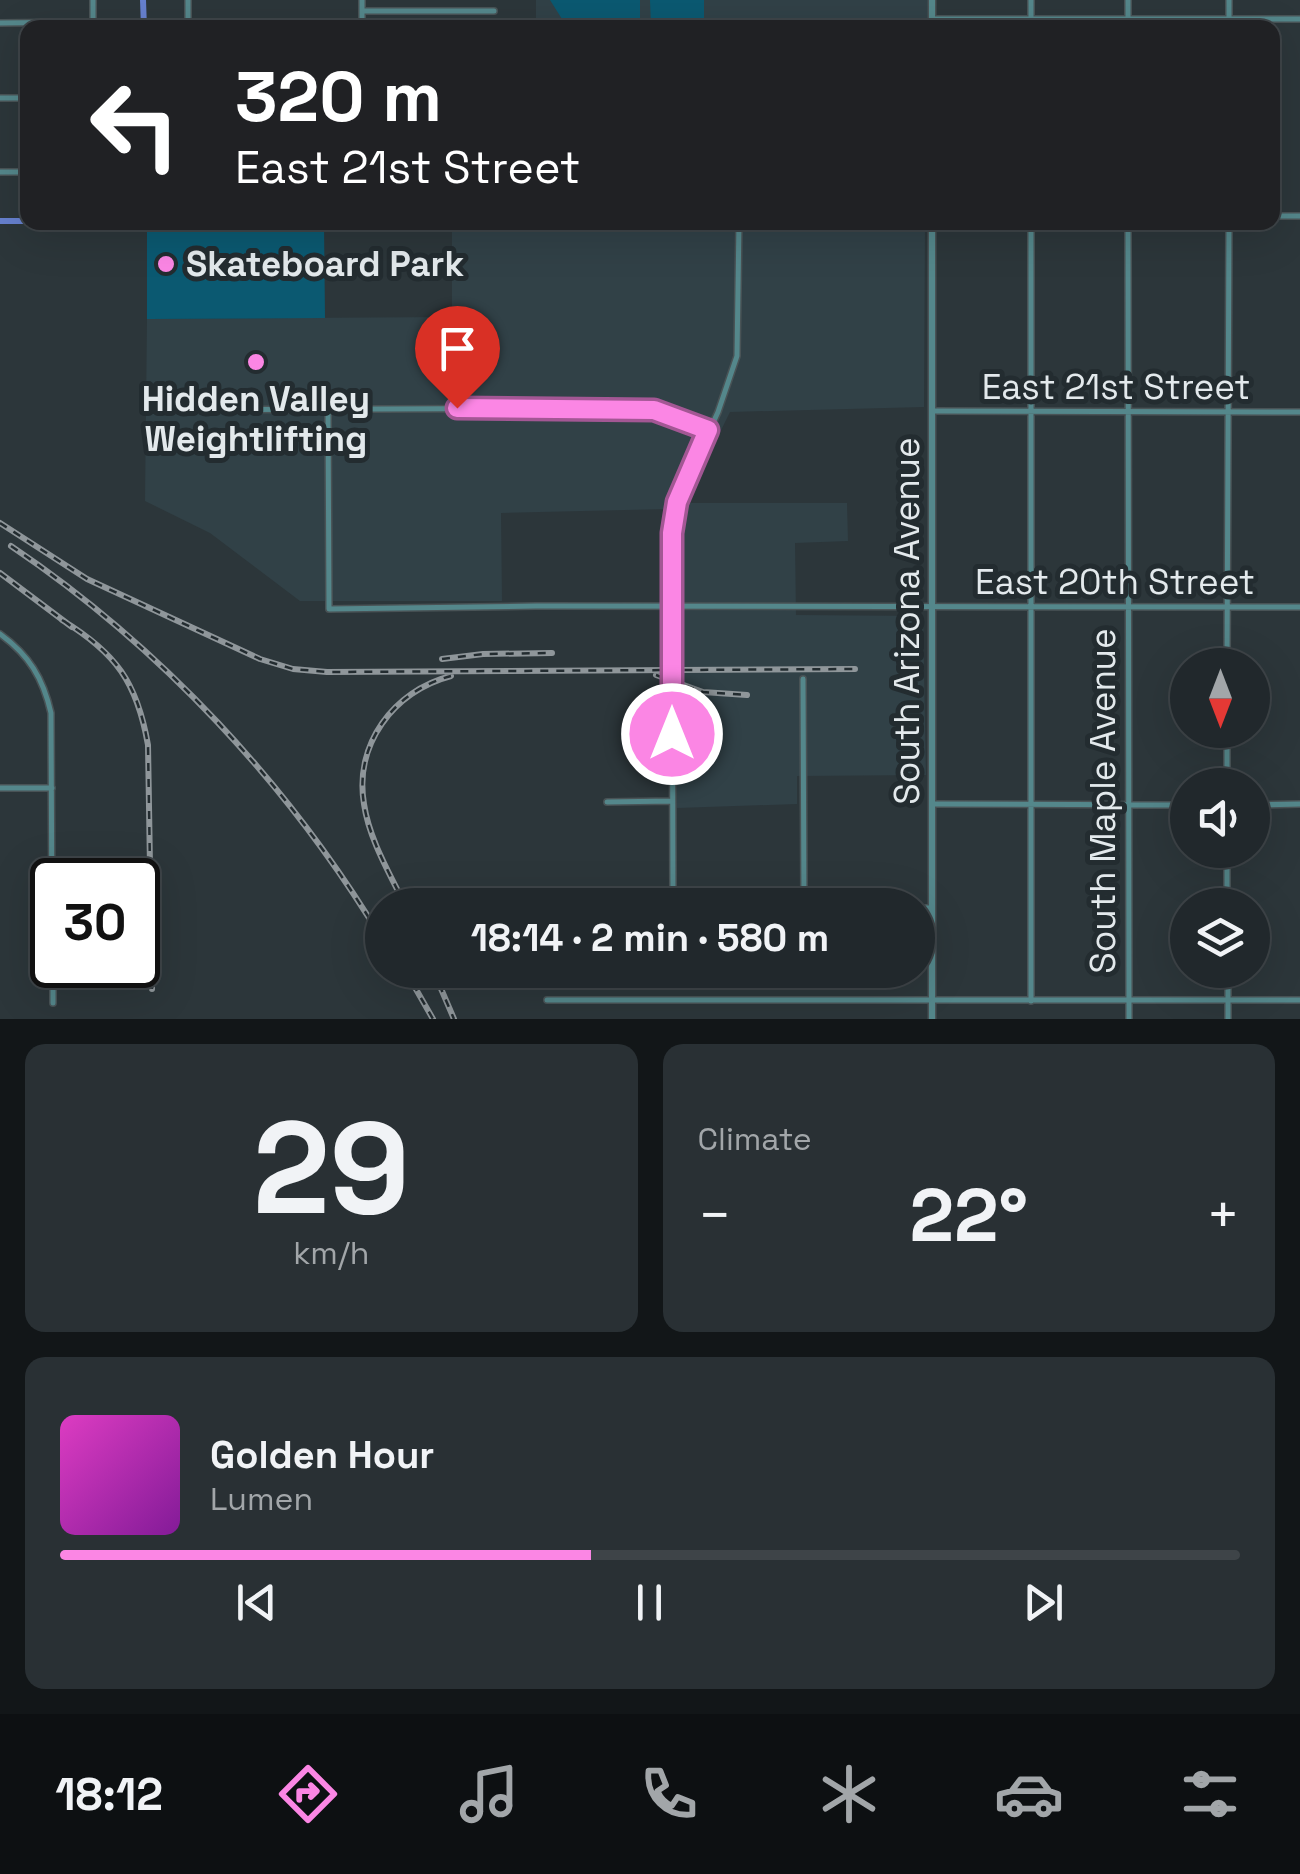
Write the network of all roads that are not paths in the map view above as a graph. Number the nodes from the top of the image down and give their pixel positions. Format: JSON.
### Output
{"nodes":[{"id":1,"x":362,"y":0,"type":"edge"},
{"id":2,"x":1031,"y":0,"type":"edge"},
{"id":3,"x":362,"y":12,"type":"junction"},
{"id":4,"x":494,"y":12,"type":"dead end"},
{"id":5,"x":1031,"y":19,"type":"junction"},
{"id":6,"x":362,"y":20,"type":"edge"},
{"id":7,"x":1006,"y":20,"type":"edge"},
{"id":8,"x":1055,"y":20,"type":"edge"},
{"id":9,"x":739,"y":230,"type":"edge"},
{"id":10,"x":932,"y":230,"type":"edge"},
{"id":11,"x":1030,"y":230,"type":"edge"},
{"id":12,"x":1128,"y":230,"type":"edge"},
{"id":13,"x":1229,"y":230,"type":"edge"},
{"id":14,"x":328,"y":408,"type":"junction"},
{"id":15,"x":158,"y":410,"type":"dead end"},
{"id":16,"x":931,"y":411,"type":"junction"},
{"id":17,"x":1128,"y":412,"type":"junction"},
{"id":18,"x":1229,"y":412,"type":"junction"},
{"id":19,"x":1300,"y":412,"type":"edge"},
{"id":20,"x":1031,"y":413,"type":"junction"},
{"id":21,"x":708,"y":430,"type":"junction"},
{"id":22,"x":930,"y":606,"type":"junction"},
{"id":23,"x":672,"y":607,"type":"junction"},
{"id":24,"x":1031,"y":607,"type":"junction"},
{"id":25,"x":1128,"y":607,"type":"junction"},
{"id":26,"x":1227,"y":607,"type":"junction"},
{"id":27,"x":1300,"y":608,"type":"edge"},
{"id":28,"x":0,"y":634,"type":"edge"},
{"id":29,"x":1227,"y":648,"type":"edge"},
{"id":30,"x":803,"y":679,"type":"dead end"},
{"id":31,"x":0,"y":788,"type":"edge"},
{"id":32,"x":52,"y":788,"type":"junction"},
{"id":33,"x":671,"y":801,"type":"junction"},
{"id":34,"x":606,"y":802,"type":"dead end"},
{"id":35,"x":933,"y":804,"type":"junction"},
{"id":36,"x":1030,"y":804,"type":"junction"},
{"id":37,"x":1270,"y":804,"type":"edge"},
{"id":38,"x":1300,"y":804,"type":"edge"},
{"id":39,"x":1128,"y":805,"type":"junction"},
{"id":40,"x":1170,"y":805,"type":"edge"},
{"id":41,"x":52,"y":858,"type":"edge"},
{"id":42,"x":673,"y":888,"type":"edge"},
{"id":43,"x":804,"y":888,"type":"edge"},
{"id":44,"x":932,"y":888,"type":"edge"},
{"id":45,"x":53,"y":988,"type":"edge"},
{"id":46,"x":932,"y":988,"type":"edge"},
{"id":47,"x":1228,"y":988,"type":"edge"},
{"id":48,"x":546,"y":1000,"type":"dead end"},
{"id":49,"x":1300,"y":1000,"type":"edge"},
{"id":50,"x":932,"y":1001,"type":"junction"},
{"id":51,"x":1031,"y":1001,"type":"junction"},
{"id":52,"x":1128,"y":1001,"type":"junction"},
{"id":53,"x":1228,"y":1001,"type":"junction"},
{"id":54,"x":53,"y":1003,"type":"dead end"},
{"id":55,"x":932,"y":1019,"type":"edge"},
{"id":56,"x":1128,"y":1019,"type":"edge"},
{"id":57,"x":1228,"y":1019,"type":"edge"}],
"edges":[{"from":1,"to":3,"type":"street"},
{"from":2,"to":5,"type":"street"},
{"from":3,"to":4,"type":"street"},
{"from":3,"to":6,"type":"street"},
{"from":5,"to":7,"type":"street"},
{"from":5,"to":8,"type":"street"},
{"from":9,"to":21,"type":"street"},
{"from":10,"to":16,"type":"street","name":"South Arizona Avenue"},
{"from":11,"to":20,"type":"street"},
{"from":12,"to":17,"type":"street","name":"South Maple Avenue"},
{"from":13,"to":18,"type":"street"},
{"from":14,"to":15,"type":"street"},
{"from":14,"to":21,"type":"street"},
{"from":14,"to":23,"type":"street","name":"East 20th Street"},
{"from":16,"to":20,"type":"street","name":"East 21st Street"},
{"from":16,"to":22,"type":"street","name":"South Arizona Avenue"},
{"from":17,"to":18,"type":"street","name":"East 21st Street"},
{"from":17,"to":20,"type":"street","name":"East 21st Street"},
{"from":17,"to":25,"type":"street","name":"South Maple Avenue"},
{"from":18,"to":19,"type":"street","name":"East 21st Street"},
{"from":18,"to":26,"type":"street"},
{"from":20,"to":24,"type":"street"},
{"from":21,"to":23,"type":"street"},
{"from":22,"to":23,"type":"street","name":"East 20th Street"},
{"from":22,"to":24,"type":"street","name":"East 20th Street"},
{"from":22,"to":35,"type":"street","name":"South Arizona Avenue"},
{"from":23,"to":33,"type":"street"},
{"from":24,"to":25,"type":"street","name":"East 20th Street"},
{"from":24,"to":36,"type":"street"},
{"from":25,"to":26,"type":"street","name":"East 20th Street"},
{"from":25,"to":39,"type":"street","name":"South Maple Avenue"},
{"from":26,"to":27,"type":"street","name":"East 20th Street"},
{"from":26,"to":29,"type":"street"},
{"from":28,"to":32,"type":"street"},
{"from":30,"to":43,"type":"street"},
{"from":31,"to":32,"type":"street"},
{"from":32,"to":41,"type":"street"},
{"from":33,"to":34,"type":"street"},
{"from":33,"to":42,"type":"street"},
{"from":35,"to":36,"type":"street"},
{"from":35,"to":44,"type":"street","name":"South Arizona Avenue"},
{"from":36,"to":39,"type":"street"},
{"from":36,"to":51,"type":"street"},
{"from":37,"to":38,"type":"street"},
{"from":39,"to":40,"type":"street"},
{"from":39,"to":52,"type":"street","name":"South Maple Avenue"},
{"from":45,"to":54,"type":"street"},
{"from":46,"to":50,"type":"street","name":"South Arizona Avenue"},
{"from":47,"to":53,"type":"street"},
{"from":48,"to":50,"type":"street"},
{"from":49,"to":53,"type":"street"},
{"from":50,"to":51,"type":"street"},
{"from":50,"to":55,"type":"street","name":"South Arizona Avenue"},
{"from":51,"to":52,"type":"street"},
{"from":52,"to":53,"type":"street"},
{"from":52,"to":56,"type":"street","name":"South Maple Avenue"},
{"from":53,"to":57,"type":"street"}]}
